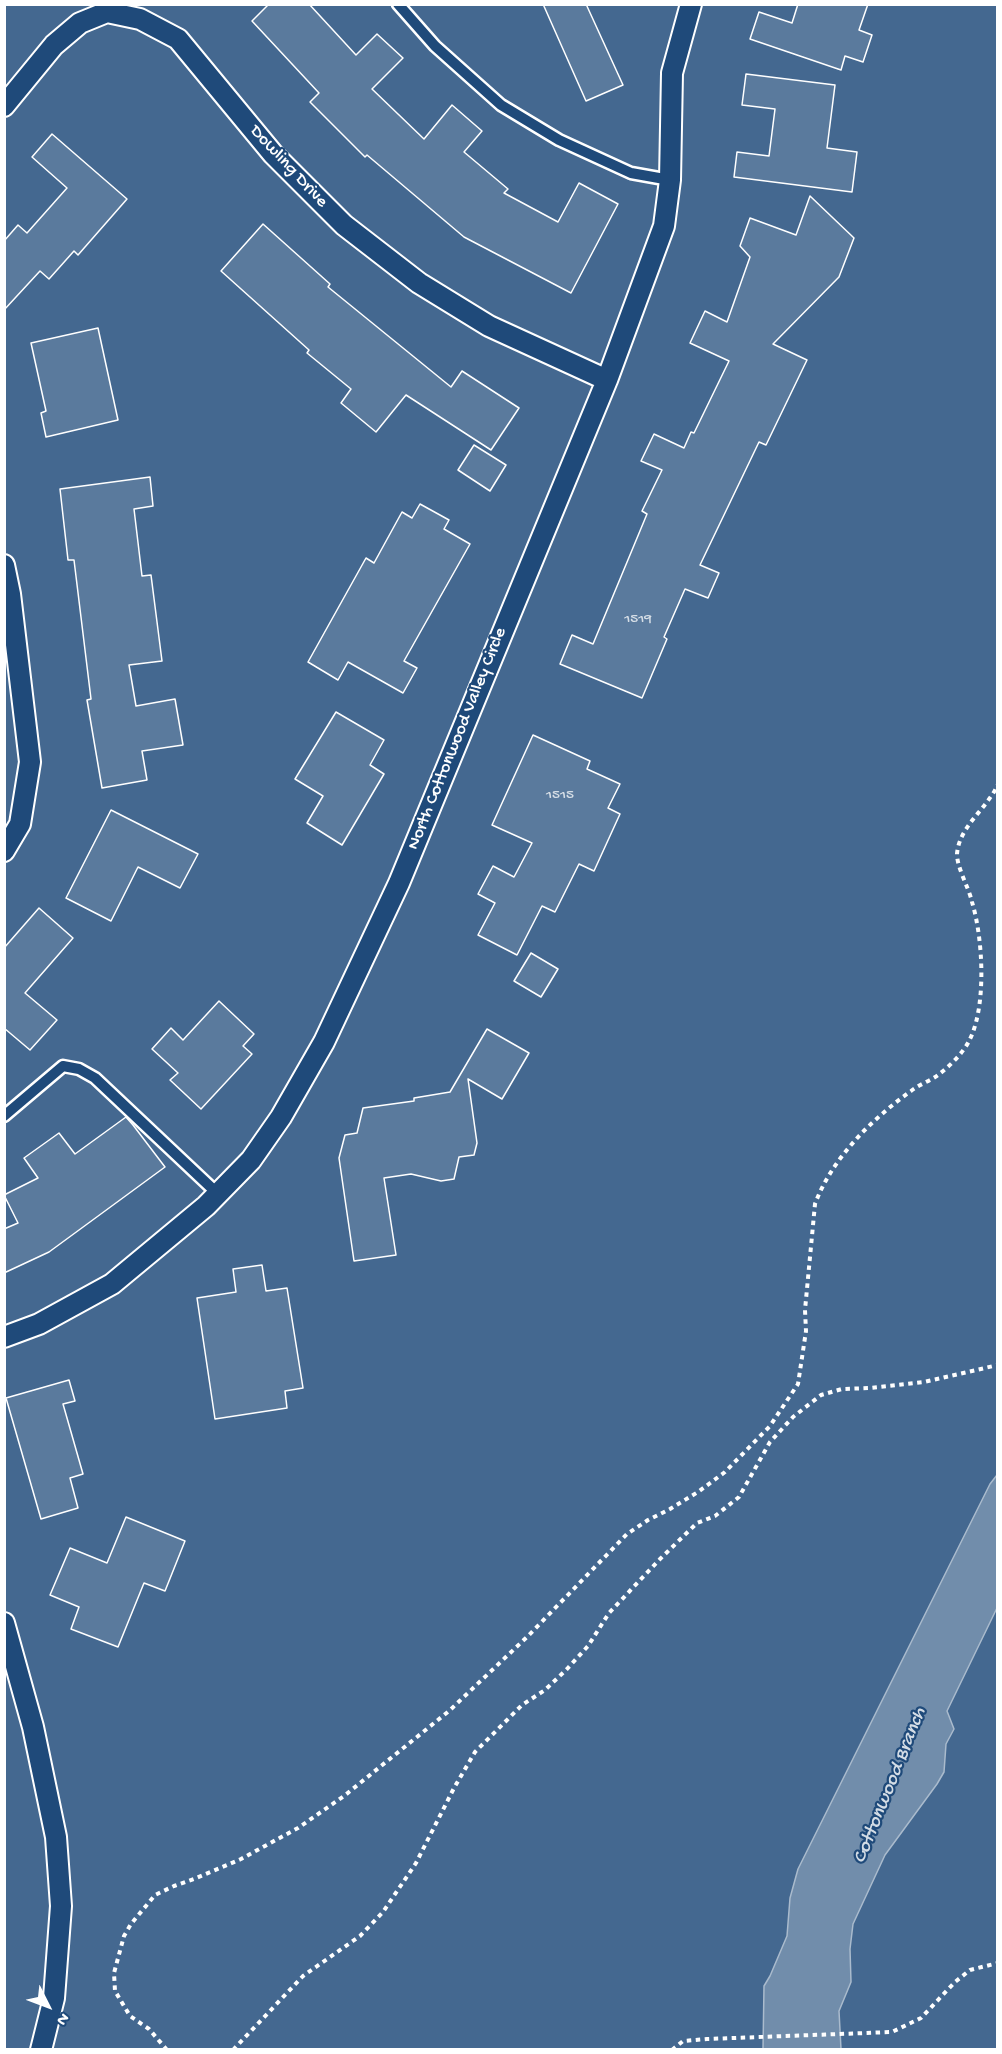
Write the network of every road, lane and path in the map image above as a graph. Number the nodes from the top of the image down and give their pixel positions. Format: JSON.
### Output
{"nodes":[{"id":1,"x":398,"y":4,"type":"edge"},
{"id":2,"x":691,"y":4,"type":"edge"},
{"id":3,"x":4,"y":106,"type":"edge"},
{"id":4,"x":670,"y":180,"type":"junction"},
{"id":5,"x":607,"y":380,"type":"junction"},
{"id":6,"x":4,"y":565,"type":"edge"},
{"id":7,"x":998,"y":784,"type":"edge"},
{"id":8,"x":4,"y":851,"type":"edge"},
{"id":9,"x":4,"y":1116,"type":"edge"},
{"id":10,"x":218,"y":1194,"type":"junction"},
{"id":11,"x":4,"y":1337,"type":"edge"},
{"id":12,"x":998,"y":1365,"type":"edge"},
{"id":13,"x":4,"y":1623,"type":"edge"},
{"id":14,"x":998,"y":1963,"type":"edge"},
{"id":15,"x":41,"y":2049,"type":"edge"},
{"id":16,"x":167,"y":2049,"type":"edge"},
{"id":17,"x":233,"y":2049,"type":"edge"},
{"id":18,"x":672,"y":2049,"type":"edge"}],
"edges":[{"from":1,"to":4,"type":"lane"},
{"from":2,"to":4,"type":"street","name":"North Cottonwood Valley Circle"},
{"from":3,"to":5,"type":"street","name":"Dowling Drive"},
{"from":4,"to":5,"type":"street","name":"North Cottonwood Valley Circle"},
{"from":5,"to":10,"type":"street","name":"North Cottonwood Valley Circle"},
{"from":6,"to":8,"type":"street"},
{"from":7,"to":16,"type":"path"},
{"from":9,"to":10,"type":"lane"},
{"from":10,"to":11,"type":"street","name":"North Cottonwood Valley Circle"},
{"from":12,"to":17,"type":"path"},
{"from":13,"to":15,"type":"street"},
{"from":14,"to":18,"type":"path"}]}
